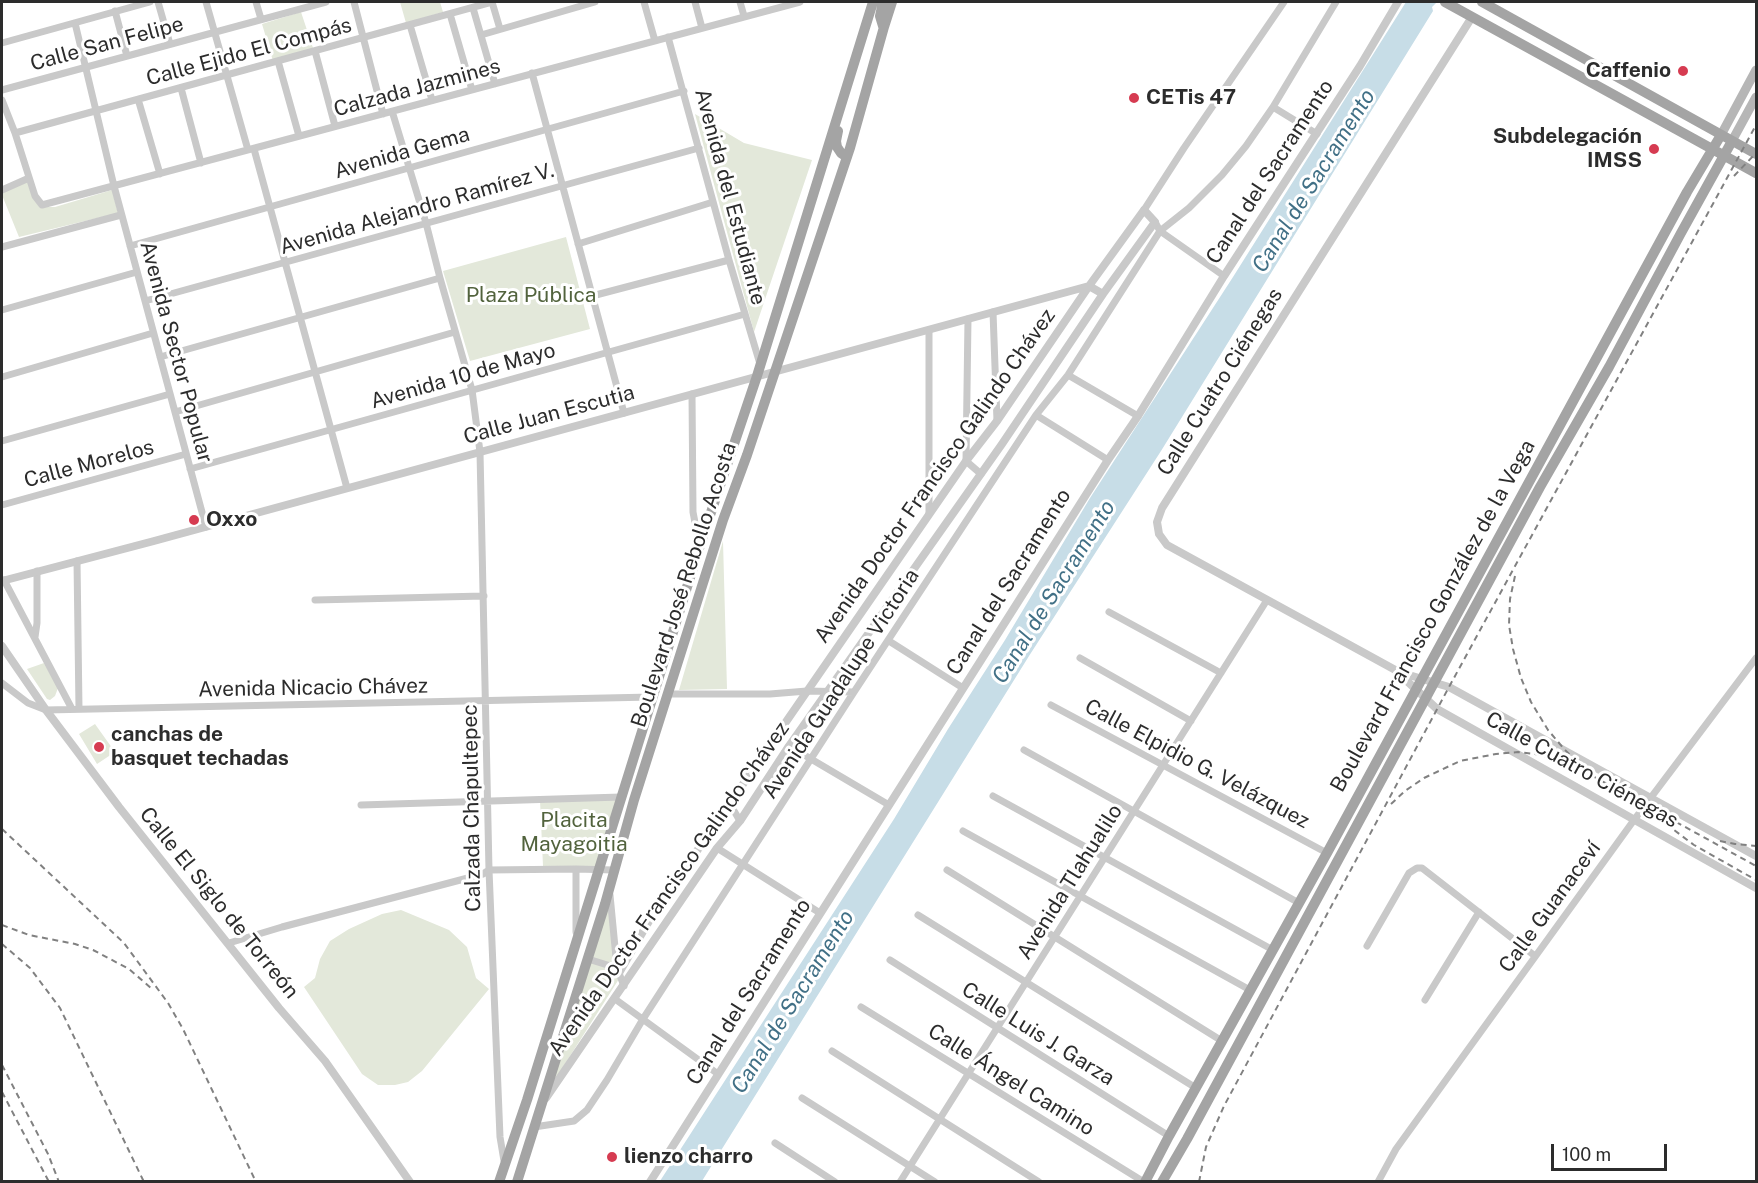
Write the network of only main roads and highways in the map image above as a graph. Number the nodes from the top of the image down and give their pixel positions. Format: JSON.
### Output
{"nodes":[{"id":1,"x":873,"y":2,"type":"edge"},
{"id":2,"x":883,"y":2,"type":"edge"},
{"id":3,"x":892,"y":2,"type":"edge"},
{"id":4,"x":1446,"y":2,"type":"edge"},
{"id":5,"x":1482,"y":2,"type":"edge"},
{"id":6,"x":1519,"y":22,"type":"junction"},
{"id":7,"x":884,"y":27,"type":"junction"},
{"id":8,"x":1510,"y":38,"type":"junction"},
{"id":9,"x":1756,"y":70,"type":"edge"},
{"id":10,"x":1756,"y":96,"type":"edge"},
{"id":11,"x":841,"y":104,"type":"junction"},
{"id":12,"x":1721,"y":135,"type":"junction"},
{"id":13,"x":1732,"y":141,"type":"junction"},
{"id":14,"x":1714,"y":149,"type":"junction"},
{"id":15,"x":1756,"y":154,"type":"edge"},
{"id":16,"x":1725,"y":155,"type":"junction"},
{"id":17,"x":847,"y":157,"type":"junction"},
{"id":18,"x":1756,"y":173,"type":"edge"},
{"id":19,"x":1643,"y":274,"type":"junction"},
{"id":20,"x":1655,"y":281,"type":"junction"},
{"id":21,"x":1597,"y":360,"type":"junction"},
{"id":22,"x":1609,"y":367,"type":"junction"},
{"id":23,"x":652,"y":697,"type":"junction"},
{"id":24,"x":647,"y":759,"type":"junction"},
{"id":25,"x":499,"y":1182,"type":"edge"},
{"id":26,"x":517,"y":1182,"type":"edge"},
{"id":27,"x":1145,"y":1182,"type":"edge"},
{"id":28,"x":1162,"y":1182,"type":"edge"}],
"edges":[{"from":1,"to":11,"type":"main road","name":"Boulevard José Rebollo Acosta"},
{"from":2,"to":7,"type":"main road"},
{"from":3,"to":7,"type":"main road","name":"Boulevard José Rebollo Acosta"},
{"from":4,"to":8,"type":"main road"},
{"from":5,"to":6,"type":"main road"},
{"from":6,"to":8,"type":"main road"},
{"from":6,"to":12,"type":"main road"},
{"from":7,"to":17,"type":"main road","name":"Boulevard José Rebollo Acosta"},
{"from":8,"to":14,"type":"main road"},
{"from":9,"to":12,"type":"main road","name":"Boulevard Francisco González de la Vega"},
{"from":10,"to":13,"type":"main road","name":"Boulevard Francisco González de la Vega"},
{"from":11,"to":17,"type":"main road"},
{"from":11,"to":23,"type":"main road","name":"Boulevard José Rebollo Acosta"},
{"from":12,"to":13,"type":"main road"},
{"from":12,"to":14,"type":"main road","name":"Boulevard Francisco González de la Vega"},
{"from":13,"to":15,"type":"main road"},
{"from":13,"to":16,"type":"main road","name":"Boulevard Francisco González de la Vega"},
{"from":14,"to":16,"type":"main road"},
{"from":14,"to":19,"type":"main road","name":"Boulevard Francisco González de la Vega"},
{"from":16,"to":18,"type":"main road"},
{"from":16,"to":20,"type":"main road","name":"Boulevard Francisco González de la Vega"},
{"from":17,"to":24,"type":"main road","name":"Boulevard José Rebollo Acosta"},
{"from":19,"to":20,"type":"main road"},
{"from":19,"to":21,"type":"main road","name":"Boulevard Francisco González de la Vega"},
{"from":20,"to":22,"type":"main road","name":"Boulevard Francisco González de la Vega"},
{"from":21,"to":22,"type":"main road"},
{"from":21,"to":27,"type":"main road","name":"Boulevard Francisco González de la Vega"},
{"from":22,"to":28,"type":"main road","name":"Boulevard Francisco González de la Vega"},
{"from":23,"to":24,"type":"main road"},
{"from":23,"to":25,"type":"main road","name":"Boulevard José Rebollo Acosta"},
{"from":24,"to":26,"type":"main road","name":"Boulevard José Rebollo Acosta"}]}
